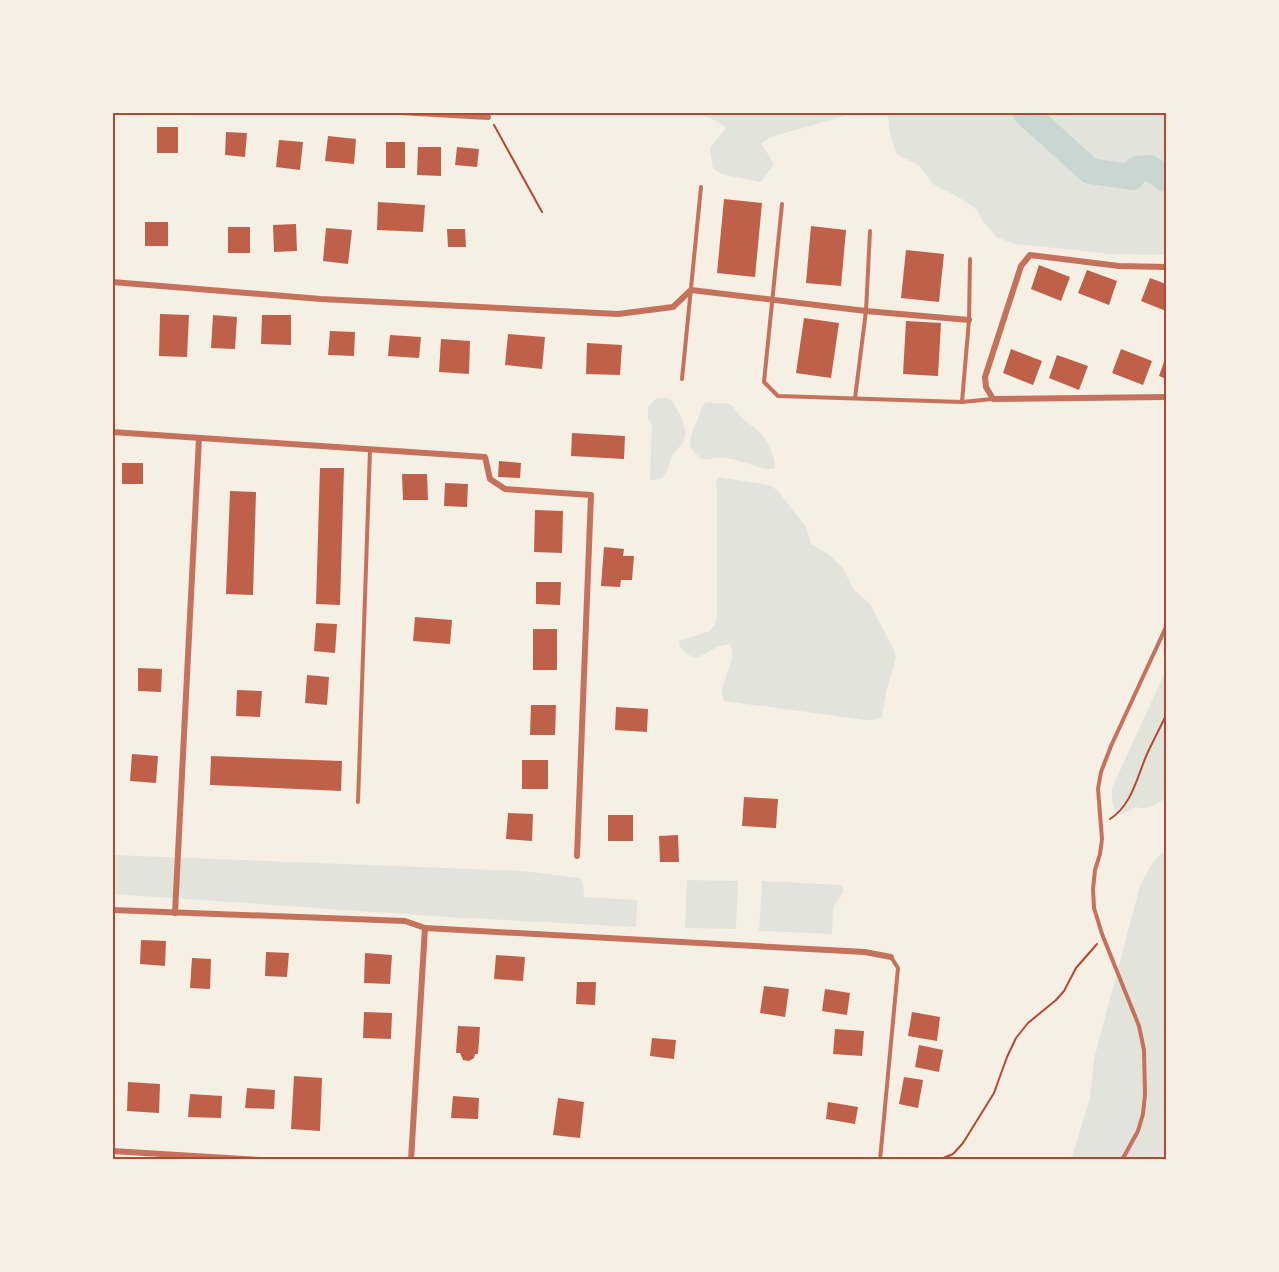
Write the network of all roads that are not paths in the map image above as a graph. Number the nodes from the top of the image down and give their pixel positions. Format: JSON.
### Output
{"nodes":[{"id":1,"x":399,"y":112,"type":"edge"},
{"id":2,"x":489,"y":117,"type":"road end"},
{"id":3,"x":701,"y":187,"type":"dead end"},
{"id":4,"x":782,"y":204,"type":"dead end"},
{"id":5,"x":870,"y":231,"type":"dead end"},
{"id":6,"x":970,"y":259,"type":"dead end"},
{"id":7,"x":1167,"y":267,"type":"edge"},
{"id":8,"x":112,"y":282,"type":"edge"},
{"id":9,"x":691,"y":290,"type":"junction"},
{"id":10,"x":772,"y":300,"type":"junction"},
{"id":11,"x":866,"y":311,"type":"junction"},
{"id":12,"x":969,"y":320,"type":"junction"},
{"id":13,"x":682,"y":379,"type":"dead end"},
{"id":14,"x":1167,"y":397,"type":"edge"},
{"id":15,"x":855,"y":398,"type":"junction"},
{"id":16,"x":993,"y":399,"type":"junction"},
{"id":17,"x":962,"y":402,"type":"junction"},
{"id":18,"x":112,"y":432,"type":"edge"},
{"id":19,"x":199,"y":438,"type":"junction"},
{"id":20,"x":370,"y":450,"type":"junction"},
{"id":21,"x":1167,"y":627,"type":"edge"},
{"id":22,"x":358,"y":802,"type":"dead end"},
{"id":23,"x":577,"y":856,"type":"dead end"},
{"id":24,"x":112,"y":910,"type":"edge"},
{"id":25,"x":175,"y":913,"type":"junction"},
{"id":26,"x":425,"y":928,"type":"junction"},
{"id":27,"x":891,"y":957,"type":"joint"},
{"id":28,"x":112,"y":1151,"type":"edge"},
{"id":29,"x":260,"y":1160,"type":"edge"},
{"id":30,"x":411,"y":1160,"type":"edge"},
{"id":31,"x":879,"y":1160,"type":"edge"},
{"id":32,"x":1122,"y":1160,"type":"edge"}],
"edges":[{"from":1,"to":2,"type":"street"},
{"from":3,"to":9,"type":"lane"},
{"from":4,"to":10,"type":"lane"},
{"from":5,"to":11,"type":"lane"},
{"from":6,"to":12,"type":"lane"},
{"from":7,"to":16,"type":"street"},
{"from":8,"to":9,"type":"street"},
{"from":9,"to":10,"type":"street"},
{"from":9,"to":13,"type":"lane"},
{"from":10,"to":11,"type":"street"},
{"from":10,"to":15,"type":"lane"},
{"from":11,"to":12,"type":"street"},
{"from":11,"to":15,"type":"lane"},
{"from":12,"to":17,"type":"lane"},
{"from":14,"to":16,"type":"street"},
{"from":15,"to":17,"type":"lane"},
{"from":16,"to":17,"type":"lane"},
{"from":18,"to":19,"type":"street"},
{"from":19,"to":20,"type":"street"},
{"from":19,"to":25,"type":"street"},
{"from":20,"to":22,"type":"lane"},
{"from":20,"to":23,"type":"street"},
{"from":21,"to":32,"type":"lane"},
{"from":24,"to":25,"type":"street"},
{"from":25,"to":26,"type":"street"},
{"from":26,"to":27,"type":"street"},
{"from":26,"to":30,"type":"street"},
{"from":27,"to":31,"type":"lane"},
{"from":28,"to":29,"type":"street"}]}
